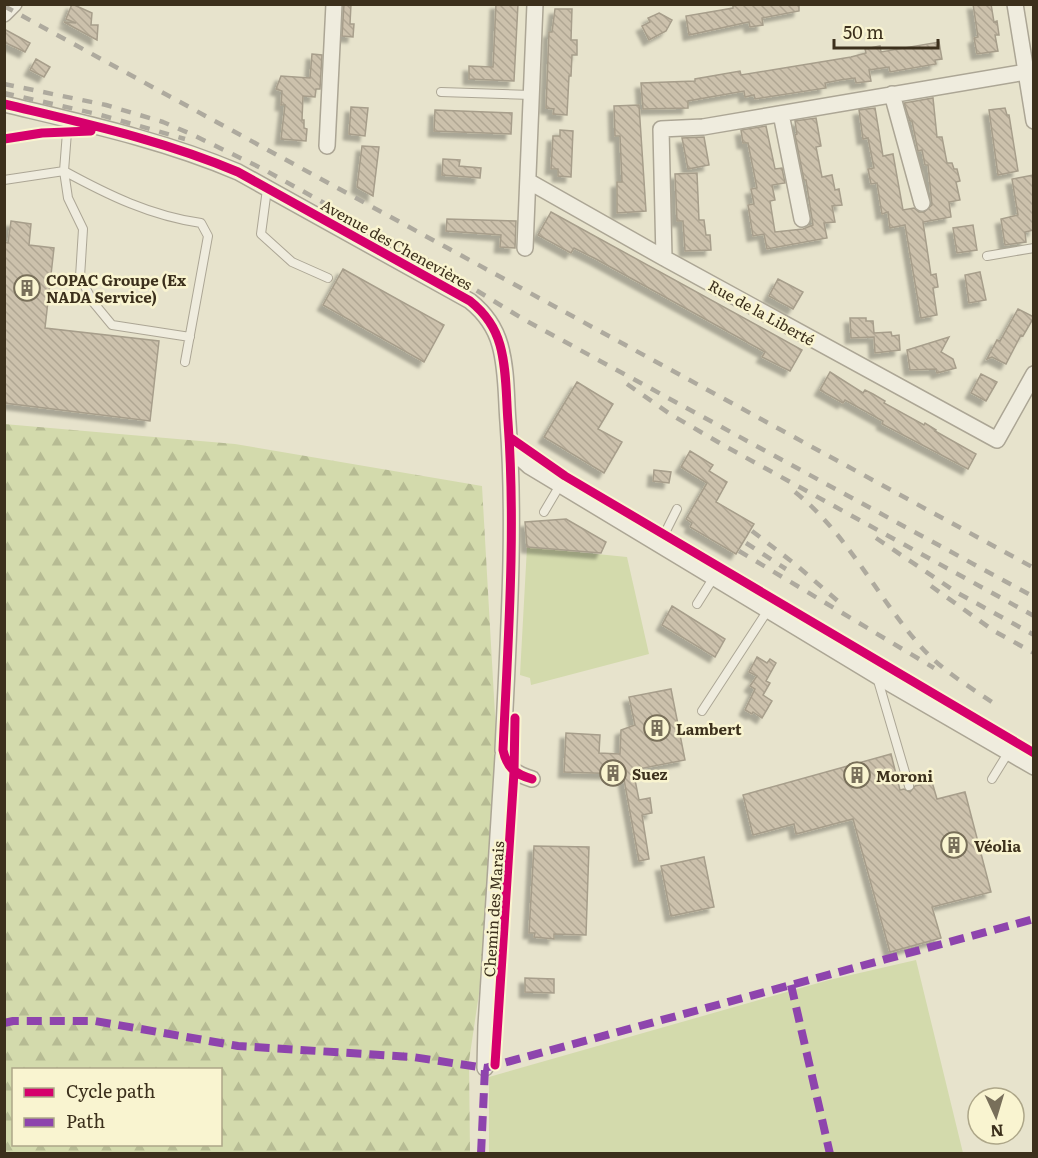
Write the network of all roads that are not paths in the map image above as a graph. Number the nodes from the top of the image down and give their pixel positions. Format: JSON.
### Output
{"nodes":[{"id":1,"x":14,"y":4,"type":"edge"},
{"id":2,"x":334,"y":4,"type":"edge"},
{"id":3,"x":535,"y":4,"type":"edge"},
{"id":4,"x":1015,"y":4,"type":"edge"},
{"id":5,"x":4,"y":14,"type":"edge"},
{"id":6,"x":1030,"y":72,"type":"edge"},
{"id":7,"x":441,"y":92,"type":"dead end"},
{"id":8,"x":892,"y":94,"type":"junction"},
{"id":9,"x":531,"y":95,"type":"junction"},
{"id":10,"x":4,"y":104,"type":"edge"},
{"id":11,"x":781,"y":114,"type":"junction"},
{"id":12,"x":68,"y":119,"type":"junction"},
{"id":13,"x":1034,"y":121,"type":"edge"},
{"id":14,"x":327,"y":146,"type":"dead end"},
{"id":15,"x":64,"y":171,"type":"junction"},
{"id":16,"x":4,"y":180,"type":"edge"},
{"id":17,"x":528,"y":181,"type":"junction"},
{"id":18,"x":267,"y":189,"type":"junction"},
{"id":19,"x":922,"y":203,"type":"dead end"},
{"id":20,"x":802,"y":219,"type":"dead end"},
{"id":21,"x":525,"y":248,"type":"dead end"},
{"id":22,"x":1034,"y":248,"type":"edge"},
{"id":23,"x":987,"y":256,"type":"dead end"},
{"id":24,"x":664,"y":258,"type":"junction"},
{"id":25,"x":328,"y":278,"type":"dead end"},
{"id":26,"x":190,"y":337,"type":"junction"},
{"id":27,"x":186,"y":362,"type":"dead end"},
{"id":28,"x":1034,"y":374,"type":"edge"},
{"id":29,"x":510,"y":449,"type":"junction"},
{"id":30,"x":560,"y":485,"type":"junction"},
{"id":31,"x":677,"y":509,"type":"dead end"},
{"id":32,"x":544,"y":512,"type":"dead end"},
{"id":33,"x":657,"y":543,"type":"junction"},
{"id":34,"x":714,"y":577,"type":"junction"},
{"id":35,"x":697,"y":604,"type":"dead end"},
{"id":36,"x":768,"y":610,"type":"junction"},
{"id":37,"x":877,"y":676,"type":"junction"},
{"id":38,"x":702,"y":711,"type":"dead end"},
{"id":39,"x":503,"y":750,"type":"junction"},
{"id":40,"x":1008,"y":753,"type":"junction"},
{"id":41,"x":1034,"y":767,"type":"edge"},
{"id":42,"x":532,"y":780,"type":"dead end"},
{"id":43,"x":992,"y":780,"type":"dead end"},
{"id":44,"x":909,"y":786,"type":"dead end"},
{"id":45,"x":485,"y":1068,"type":"dead end"}],
"edges":[{"from":1,"to":5,"type":"street"},
{"from":2,"to":14,"type":"street"},
{"from":3,"to":9,"type":"street"},
{"from":4,"to":6,"type":"street"},
{"from":6,"to":8,"type":"street"},
{"from":6,"to":13,"type":"street"},
{"from":7,"to":9,"type":"lane"},
{"from":8,"to":11,"type":"street"},
{"from":8,"to":19,"type":"street"},
{"from":9,"to":17,"type":"street"},
{"from":10,"to":12,"type":"street","name":"Avenue des Chenevières"},
{"from":11,"to":20,"type":"street"},
{"from":11,"to":24,"type":"street"},
{"from":12,"to":15,"type":"lane"},
{"from":12,"to":18,"type":"street","name":"Avenue des Chenevières"},
{"from":15,"to":16,"type":"lane"},
{"from":15,"to":26,"type":"lane"},
{"from":15,"to":26,"type":"lane"},
{"from":17,"to":21,"type":"street"},
{"from":17,"to":24,"type":"street","name":"Rue de la Liberté"},
{"from":18,"to":25,"type":"lane"},
{"from":18,"to":29,"type":"street","name":"Avenue des Chenevières"},
{"from":22,"to":23,"type":"lane"},
{"from":24,"to":28,"type":"street","name":"Rue de la Liberté"},
{"from":26,"to":27,"type":"lane"},
{"from":29,"to":30,"type":"street"},
{"from":29,"to":39,"type":"street","name":"Avenue des Chenevières"},
{"from":30,"to":32,"type":"lane"},
{"from":30,"to":33,"type":"street"},
{"from":31,"to":33,"type":"lane"},
{"from":33,"to":34,"type":"street"},
{"from":34,"to":35,"type":"lane"},
{"from":34,"to":36,"type":"street"},
{"from":36,"to":37,"type":"street"},
{"from":36,"to":38,"type":"lane"},
{"from":37,"to":40,"type":"street"},
{"from":37,"to":44,"type":"lane"},
{"from":39,"to":42,"type":"street"},
{"from":39,"to":45,"type":"street","name":"Chemin des Marais"},
{"from":40,"to":41,"type":"street"},
{"from":40,"to":43,"type":"lane"}]}
